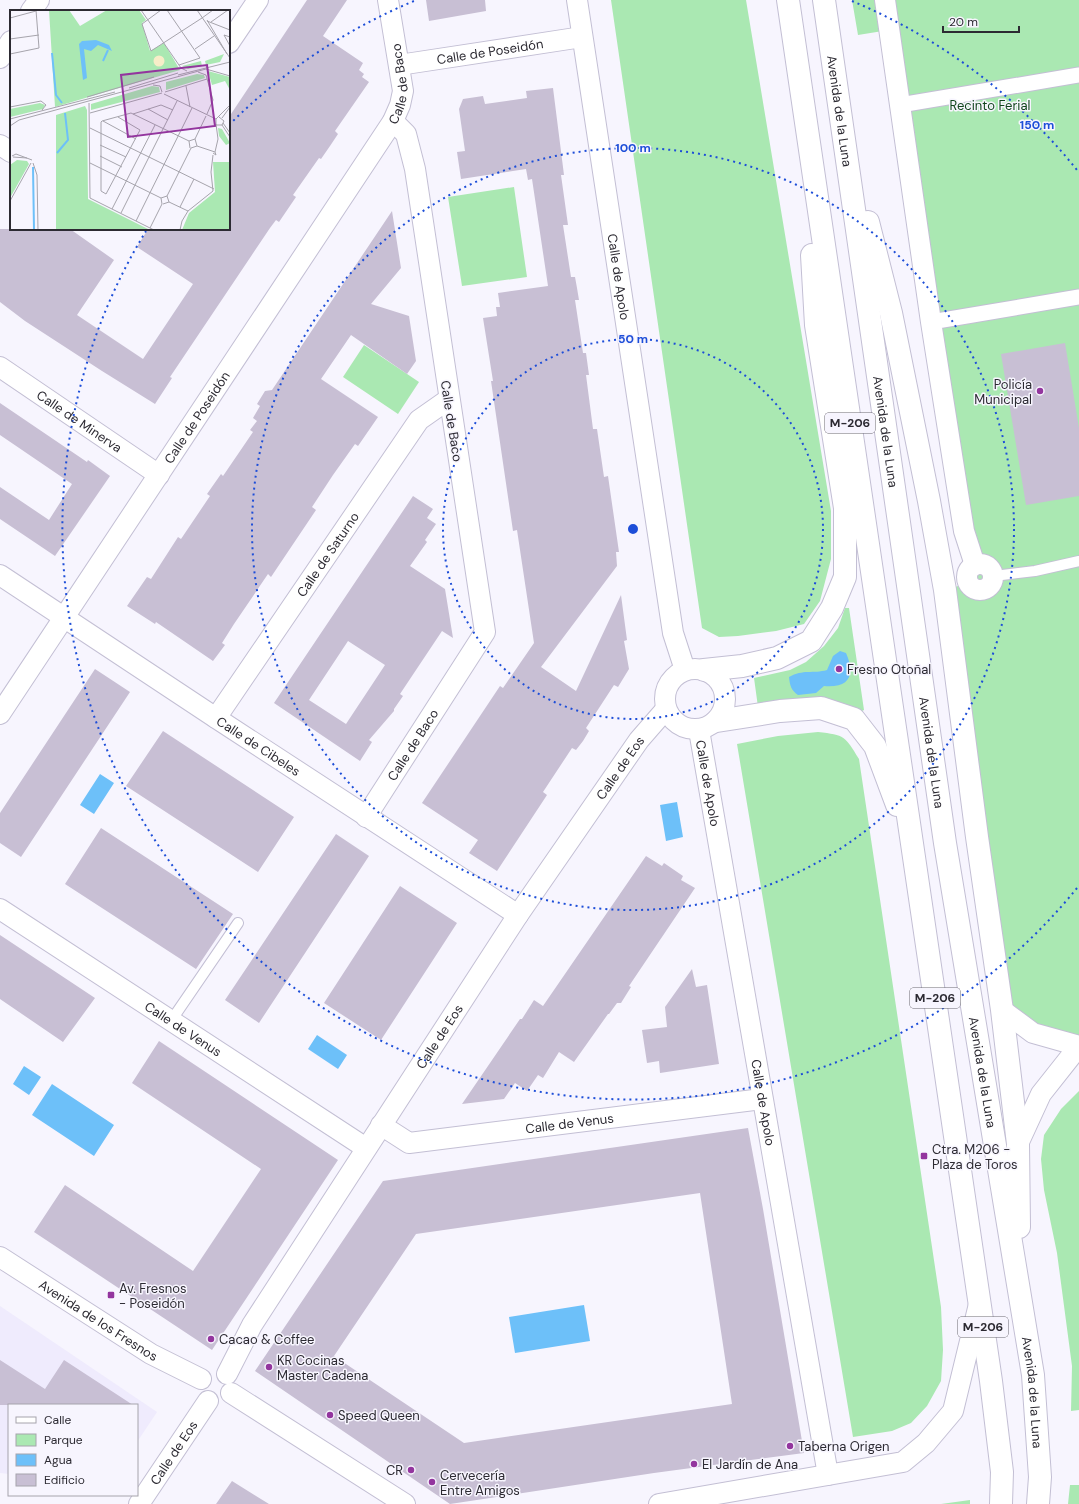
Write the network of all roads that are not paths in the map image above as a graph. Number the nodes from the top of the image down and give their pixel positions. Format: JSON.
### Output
{"nodes":[{"id":1,"x":39,"y":0,"type":"edge"},
{"id":2,"x":258,"y":0,"type":"edge"},
{"id":3,"x":388,"y":0,"type":"edge"},
{"id":4,"x":577,"y":0,"type":"edge"},
{"id":5,"x":788,"y":0,"type":"edge"},
{"id":6,"x":824,"y":0,"type":"edge"},
{"id":7,"x":885,"y":0,"type":"edge"},
{"id":8,"x":32,"y":10,"type":"edge"},
{"id":9,"x":582,"y":37,"type":"junction"},
{"id":10,"x":230,"y":42,"type":"edge"},
{"id":11,"x":10,"y":43,"type":"edge"},
{"id":12,"x":0,"y":58,"type":"edge"},
{"id":13,"x":399,"y":65,"type":"junction"},
{"id":14,"x":1079,"y":75,"type":"edge"},
{"id":15,"x":900,"y":106,"type":"junction"},
{"id":16,"x":840,"y":112,"type":"junction"},
{"id":17,"x":805,"y":116,"type":"junction"},
{"id":18,"x":393,"y":121,"type":"junction"},
{"id":19,"x":0,"y":145,"type":"edge"},
{"id":20,"x":10,"y":151,"type":"edge"},
{"id":21,"x":1079,"y":297,"type":"edge"},
{"id":22,"x":931,"y":322,"type":"junction"},
{"id":23,"x":0,"y":367,"type":"edge"},
{"id":24,"x":449,"y":399,"type":"junction"},
{"id":25,"x":159,"y":475,"type":"junction"},
{"id":26,"x":1079,"y":561,"type":"edge"},
{"id":27,"x":972,"y":574,"type":"junction"},
{"id":28,"x":0,"y":575,"type":"edge"},
{"id":29,"x":994,"y":576,"type":"joint"},
{"id":30,"x":944,"y":590,"type":"junction"},
{"id":31,"x":64,"y":618,"type":"junction"},
{"id":32,"x":694,"y":670,"type":"junction"},
{"id":33,"x":666,"y":709,"type":"junction"},
{"id":34,"x":0,"y":714,"type":"edge"},
{"id":35,"x":216,"y":718,"type":"junction"},
{"id":36,"x":708,"y":725,"type":"junction"},
{"id":37,"x":366,"y":817,"type":"junction"},
{"id":38,"x":913,"y":847,"type":"junction"},
{"id":39,"x":0,"y":909,"type":"edge"},
{"id":40,"x":518,"y":915,"type":"junction"},
{"id":41,"x":238,"y":923,"type":"dead end"},
{"id":42,"x":1002,"y":1010,"type":"junction"},
{"id":43,"x":171,"y":1021,"type":"junction"},
{"id":44,"x":762,"y":1099,"type":"junction"},
{"id":45,"x":381,"y":1125,"type":"junction"},
{"id":46,"x":1018,"y":1144,"type":"junction"},
{"id":47,"x":366,"y":1148,"type":"junction"},
{"id":48,"x":0,"y":1257,"type":"edge"},
{"id":49,"x":1020,"y":1298,"type":"junction"},
{"id":50,"x":979,"y":1304,"type":"junction"},
{"id":51,"x":227,"y":1374,"type":"junction"},
{"id":52,"x":201,"y":1379,"type":"junction"},
{"id":53,"x":231,"y":1393,"type":"junction"},
{"id":54,"x":208,"y":1401,"type":"junction"},
{"id":55,"x":828,"y":1475,"type":"junction"},
{"id":56,"x":139,"y":1504,"type":"edge"},
{"id":57,"x":404,"y":1504,"type":"edge"},
{"id":58,"x":659,"y":1504,"type":"edge"},
{"id":59,"x":1001,"y":1504,"type":"edge"},
{"id":60,"x":1038,"y":1504,"type":"edge"}],
"edges":[{"from":1,"to":8,"type":"street"},
{"from":2,"to":10,"type":"street"},
{"from":3,"to":13,"type":"street","name":"Calle de Baco"},
{"from":4,"to":9,"type":"street","name":"Calle de Apolo"},
{"from":5,"to":17,"type":"main road","number":"M-206"},
{"from":6,"to":16,"type":"main road","name":"Avenida de la Luna","number":"M-206"},
{"from":7,"to":15,"type":"street"},
{"from":9,"to":13,"type":"street","name":"Calle de Poseidón"},
{"from":9,"to":32,"type":"street","name":"Calle de Apolo"},
{"from":11,"to":12,"type":"street"},
{"from":13,"to":18,"type":"street","name":"Calle de Baco"},
{"from":14,"to":15,"type":"street"},
{"from":15,"to":22,"type":"street"},
{"from":16,"to":30,"type":"main road"},
{"from":16,"to":49,"type":"main road","name":"Avenida de la Luna","number":"M-206"},
{"from":17,"to":32,"type":"main road"},
{"from":17,"to":38,"type":"main road","number":"M-206"},
{"from":18,"to":24,"type":"street","name":"Calle de Baco"},
{"from":18,"to":25,"type":"street","name":"Calle de Poseidón"},
{"from":19,"to":20,"type":"street"},
{"from":21,"to":22,"type":"street"},
{"from":22,"to":27,"type":"street"},
{"from":23,"to":25,"type":"street","name":"Calle de Minerva"},
{"from":24,"to":35,"type":"street","name":"Calle de Saturno"},
{"from":24,"to":37,"type":"street","name":"Calle de Baco"},
{"from":25,"to":31,"type":"street","name":"Calle de Poseidón"},
{"from":26,"to":29,"type":"lane"},
{"from":27,"to":29,"type":"street"},
{"from":27,"to":30,"type":"street"},
{"from":28,"to":31,"type":"street","name":"Calle de Cibeles"},
{"from":30,"to":42,"type":"main road"},
{"from":31,"to":34,"type":"street","name":"Calle de Poseidón"},
{"from":31,"to":35,"type":"street","name":"Calle de Cibeles"},
{"from":32,"to":33,"type":"street"},
{"from":32,"to":36,"type":"street"},
{"from":33,"to":36,"type":"street"},
{"from":33,"to":40,"type":"street","name":"Calle de Eos"},
{"from":35,"to":37,"type":"street","name":"Calle de Cibeles"},
{"from":36,"to":38,"type":"main road"},
{"from":36,"to":44,"type":"street","name":"Calle de Apolo"},
{"from":37,"to":40,"type":"street","name":"Calle de Cibeles"},
{"from":38,"to":50,"type":"main road","number":"M-206"},
{"from":39,"to":43,"type":"street","name":"Calle de Venus"},
{"from":40,"to":45,"type":"street","name":"Calle de Eos"},
{"from":41,"to":43,"type":"lane"},
{"from":42,"to":46,"type":"main road"},
{"from":42,"to":46,"type":"street"},
{"from":43,"to":47,"type":"street","name":"Calle de Venus"},
{"from":44,"to":45,"type":"street","name":"Calle de Venus"},
{"from":44,"to":55,"type":"street","name":"Calle de Apolo"},
{"from":45,"to":47,"type":"street","name":"Calle de Eos"},
{"from":46,"to":49,"type":"main road"},
{"from":47,"to":51,"type":"street","name":"Calle de Eos"},
{"from":48,"to":52,"type":"street","name":"Avenida de los Fresnos"},
{"from":49,"to":60,"type":"main road","name":"Avenida de la Luna","number":"M-206"},
{"from":50,"to":55,"type":"street"},
{"from":50,"to":59,"type":"main road","number":"M-206"},
{"from":51,"to":52,"type":"street"},
{"from":51,"to":53,"type":"street"},
{"from":52,"to":54,"type":"street"},
{"from":53,"to":54,"type":"street"},
{"from":53,"to":57,"type":"street"},
{"from":54,"to":56,"type":"street","name":"Calle de Eos"},
{"from":55,"to":58,"type":"street"}]}
